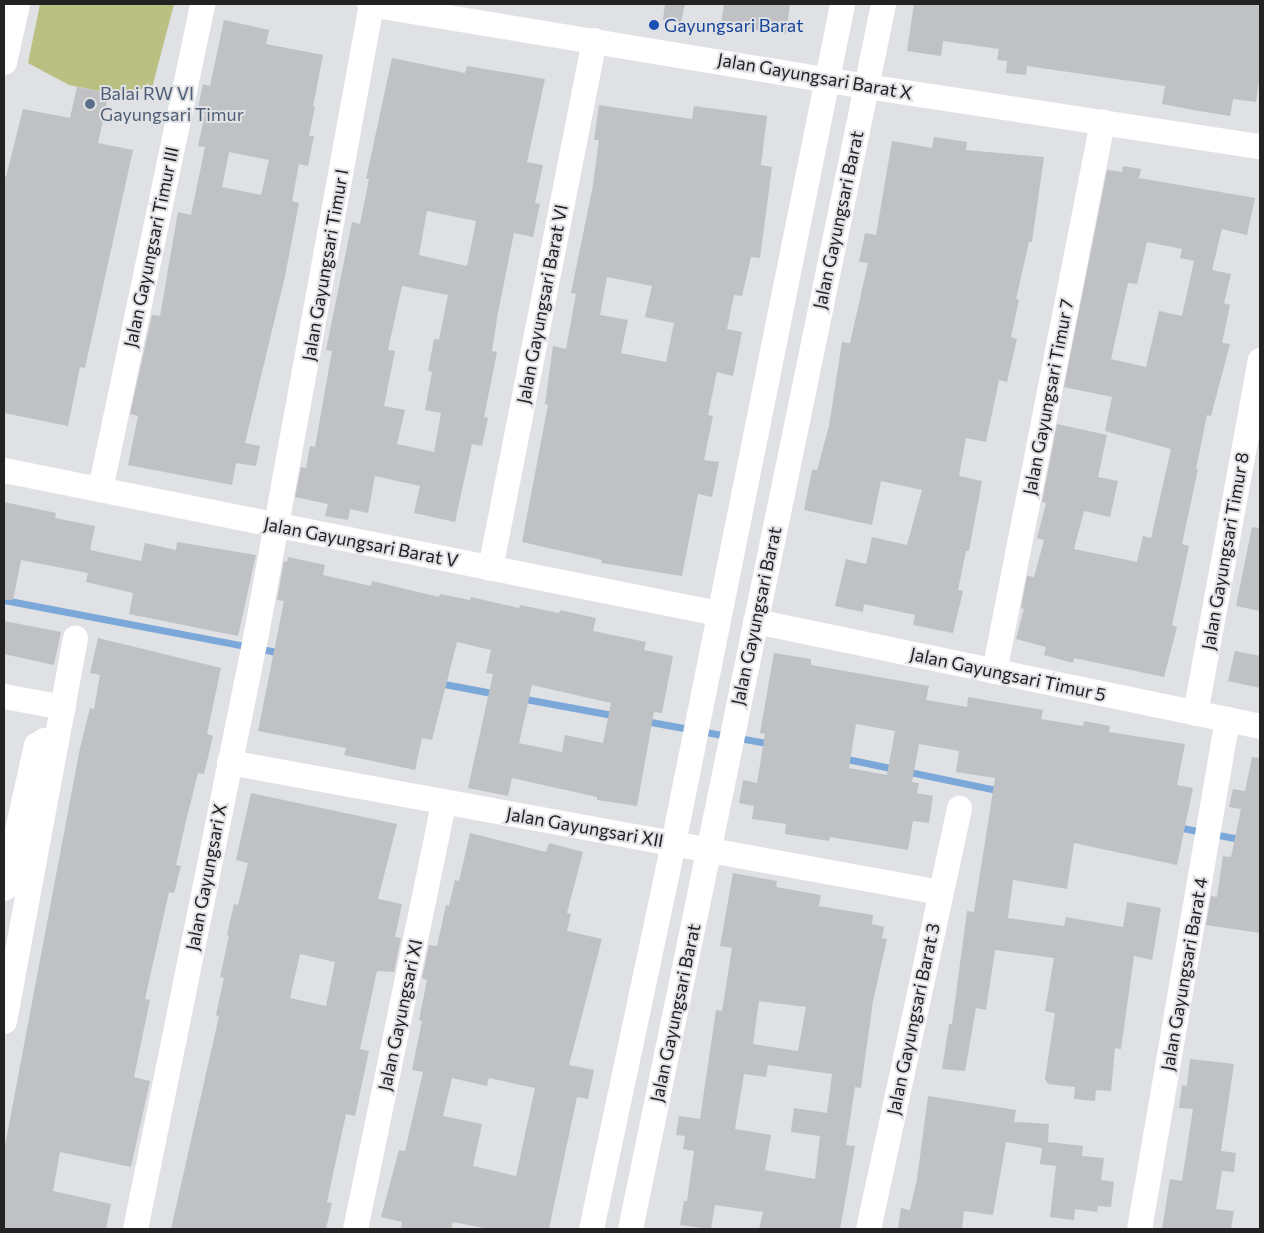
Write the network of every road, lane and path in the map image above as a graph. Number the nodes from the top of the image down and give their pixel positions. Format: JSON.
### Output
{"nodes":[{"id":1,"x":16,"y":4,"type":"edge"},
{"id":2,"x":202,"y":4,"type":"edge"},
{"id":3,"x":371,"y":4,"type":"edge"},
{"id":4,"x":842,"y":4,"type":"edge"},
{"id":5,"x":883,"y":4,"type":"edge"},
{"id":6,"x":594,"y":40,"type":"junction"},
{"id":7,"x":4,"y":62,"type":"edge"},
{"id":8,"x":827,"y":78,"type":"junction"},
{"id":9,"x":866,"y":86,"type":"junction"},
{"id":10,"x":1102,"y":122,"type":"junction"},
{"id":11,"x":1260,"y":146,"type":"edge"},
{"id":12,"x":1260,"y":360,"type":"edge"},
{"id":13,"x":4,"y":470,"type":"edge"},
{"id":14,"x":100,"y":490,"type":"junction"},
{"id":15,"x":277,"y":525,"type":"junction"},
{"id":16,"x":490,"y":568,"type":"junction"},
{"id":17,"x":718,"y":614,"type":"junction"},
{"id":18,"x":755,"y":621,"type":"junction"},
{"id":19,"x":75,"y":638,"type":"dead end"},
{"id":20,"x":994,"y":671,"type":"junction"},
{"id":21,"x":4,"y":696,"type":"edge"},
{"id":22,"x":63,"y":707,"type":"junction"},
{"id":23,"x":1195,"y":713,"type":"junction"},
{"id":24,"x":1227,"y":719,"type":"junction"},
{"id":25,"x":1260,"y":726,"type":"edge"},
{"id":26,"x":56,"y":741,"type":"junction"},
{"id":27,"x":229,"y":762,"type":"junction"},
{"id":28,"x":444,"y":801,"type":"junction"},
{"id":29,"x":959,"y":808,"type":"dead end"},
{"id":30,"x":673,"y":843,"type":"junction"},
{"id":31,"x":708,"y":850,"type":"junction"},
{"id":32,"x":4,"y":888,"type":"edge"},
{"id":33,"x":940,"y":892,"type":"junction"},
{"id":34,"x":4,"y":1021,"type":"edge"},
{"id":35,"x":135,"y":1229,"type":"edge"},
{"id":36,"x":355,"y":1229,"type":"edge"},
{"id":37,"x":591,"y":1229,"type":"edge"},
{"id":38,"x":630,"y":1229,"type":"edge"},
{"id":39,"x":868,"y":1229,"type":"edge"},
{"id":40,"x":1139,"y":1229,"type":"edge"}],
"edges":[{"from":1,"to":7,"type":"street"},
{"from":2,"to":14,"type":"street","name":"Jalan Gayungsari Timur III"},
{"from":3,"to":6,"type":"street","name":"Jalan Gayungsari Barat X"},
{"from":3,"to":15,"type":"street","name":"Jalan Gayungsari Timur I"},
{"from":4,"to":8,"type":"street","name":"Jalan Gayungsari Barat"},
{"from":5,"to":9,"type":"street","name":"Jalan Gayungsari Barat"},
{"from":6,"to":8,"type":"street","name":"Jalan Gayungsari Barat X"},
{"from":6,"to":16,"type":"street","name":"Jalan Gayungsari Barat VI"},
{"from":8,"to":9,"type":"street","name":"Jalan Gayungsari Barat X"},
{"from":8,"to":17,"type":"street","name":"Jalan Gayungsari Barat"},
{"from":9,"to":10,"type":"street","name":"Jalan Gayungsari Barat X"},
{"from":9,"to":18,"type":"street","name":"Jalan Gayungsari Barat"},
{"from":10,"to":11,"type":"street","name":"Jalan Gayungsari Barat X"},
{"from":10,"to":20,"type":"street","name":"Jalan Gayungsari Timur 7"},
{"from":12,"to":23,"type":"street","name":"Jalan Gayungsari Timur 8"},
{"from":13,"to":14,"type":"street","name":"Jalan Gayungsari Barat V"},
{"from":14,"to":15,"type":"street","name":"Jalan Gayungsari Barat V"},
{"from":15,"to":16,"type":"street","name":"Jalan Gayungsari Barat V"},
{"from":15,"to":27,"type":"street","name":"Jalan Gayungsari X"},
{"from":16,"to":17,"type":"street","name":"Jalan Gayungsari Barat V"},
{"from":17,"to":30,"type":"street","name":"Jalan Gayungsari Barat"},
{"from":18,"to":20,"type":"street","name":"Jalan Gayungsari Timur 5"},
{"from":18,"to":31,"type":"street","name":"Jalan Gayungsari Barat"},
{"from":19,"to":22,"type":"street"},
{"from":20,"to":23,"type":"street","name":"Jalan Gayungsari Timur 5"},
{"from":21,"to":22,"type":"street"},
{"from":22,"to":26,"type":"street"},
{"from":23,"to":24,"type":"street","name":"Jalan Gayungsari Timur 5"},
{"from":24,"to":25,"type":"street","name":"Jalan Gayungsari Timur 5"},
{"from":24,"to":40,"type":"street","name":"Jalan Gayungsari Barat 4"},
{"from":26,"to":32,"type":"street"},
{"from":26,"to":34,"type":"street"},
{"from":27,"to":28,"type":"street","name":"Jalan Gayungsari XII"},
{"from":27,"to":35,"type":"street","name":"Jalan Gayungsari X"},
{"from":28,"to":30,"type":"street","name":"Jalan Gayungsari XII"},
{"from":28,"to":36,"type":"street","name":"Jalan Gayungsari XI"},
{"from":29,"to":33,"type":"street","name":"Jalan Gayungsari Barat 3"},
{"from":30,"to":31,"type":"street","name":"Jalan Gayungsari XII"},
{"from":30,"to":37,"type":"street","name":"Jalan Gayungsari Barat"},
{"from":31,"to":33,"type":"street","name":"Jalan Gayungsari XII"},
{"from":31,"to":38,"type":"street","name":"Jalan Gayungsari Barat"},
{"from":33,"to":39,"type":"street","name":"Jalan Gayungsari Barat 3"}]}
